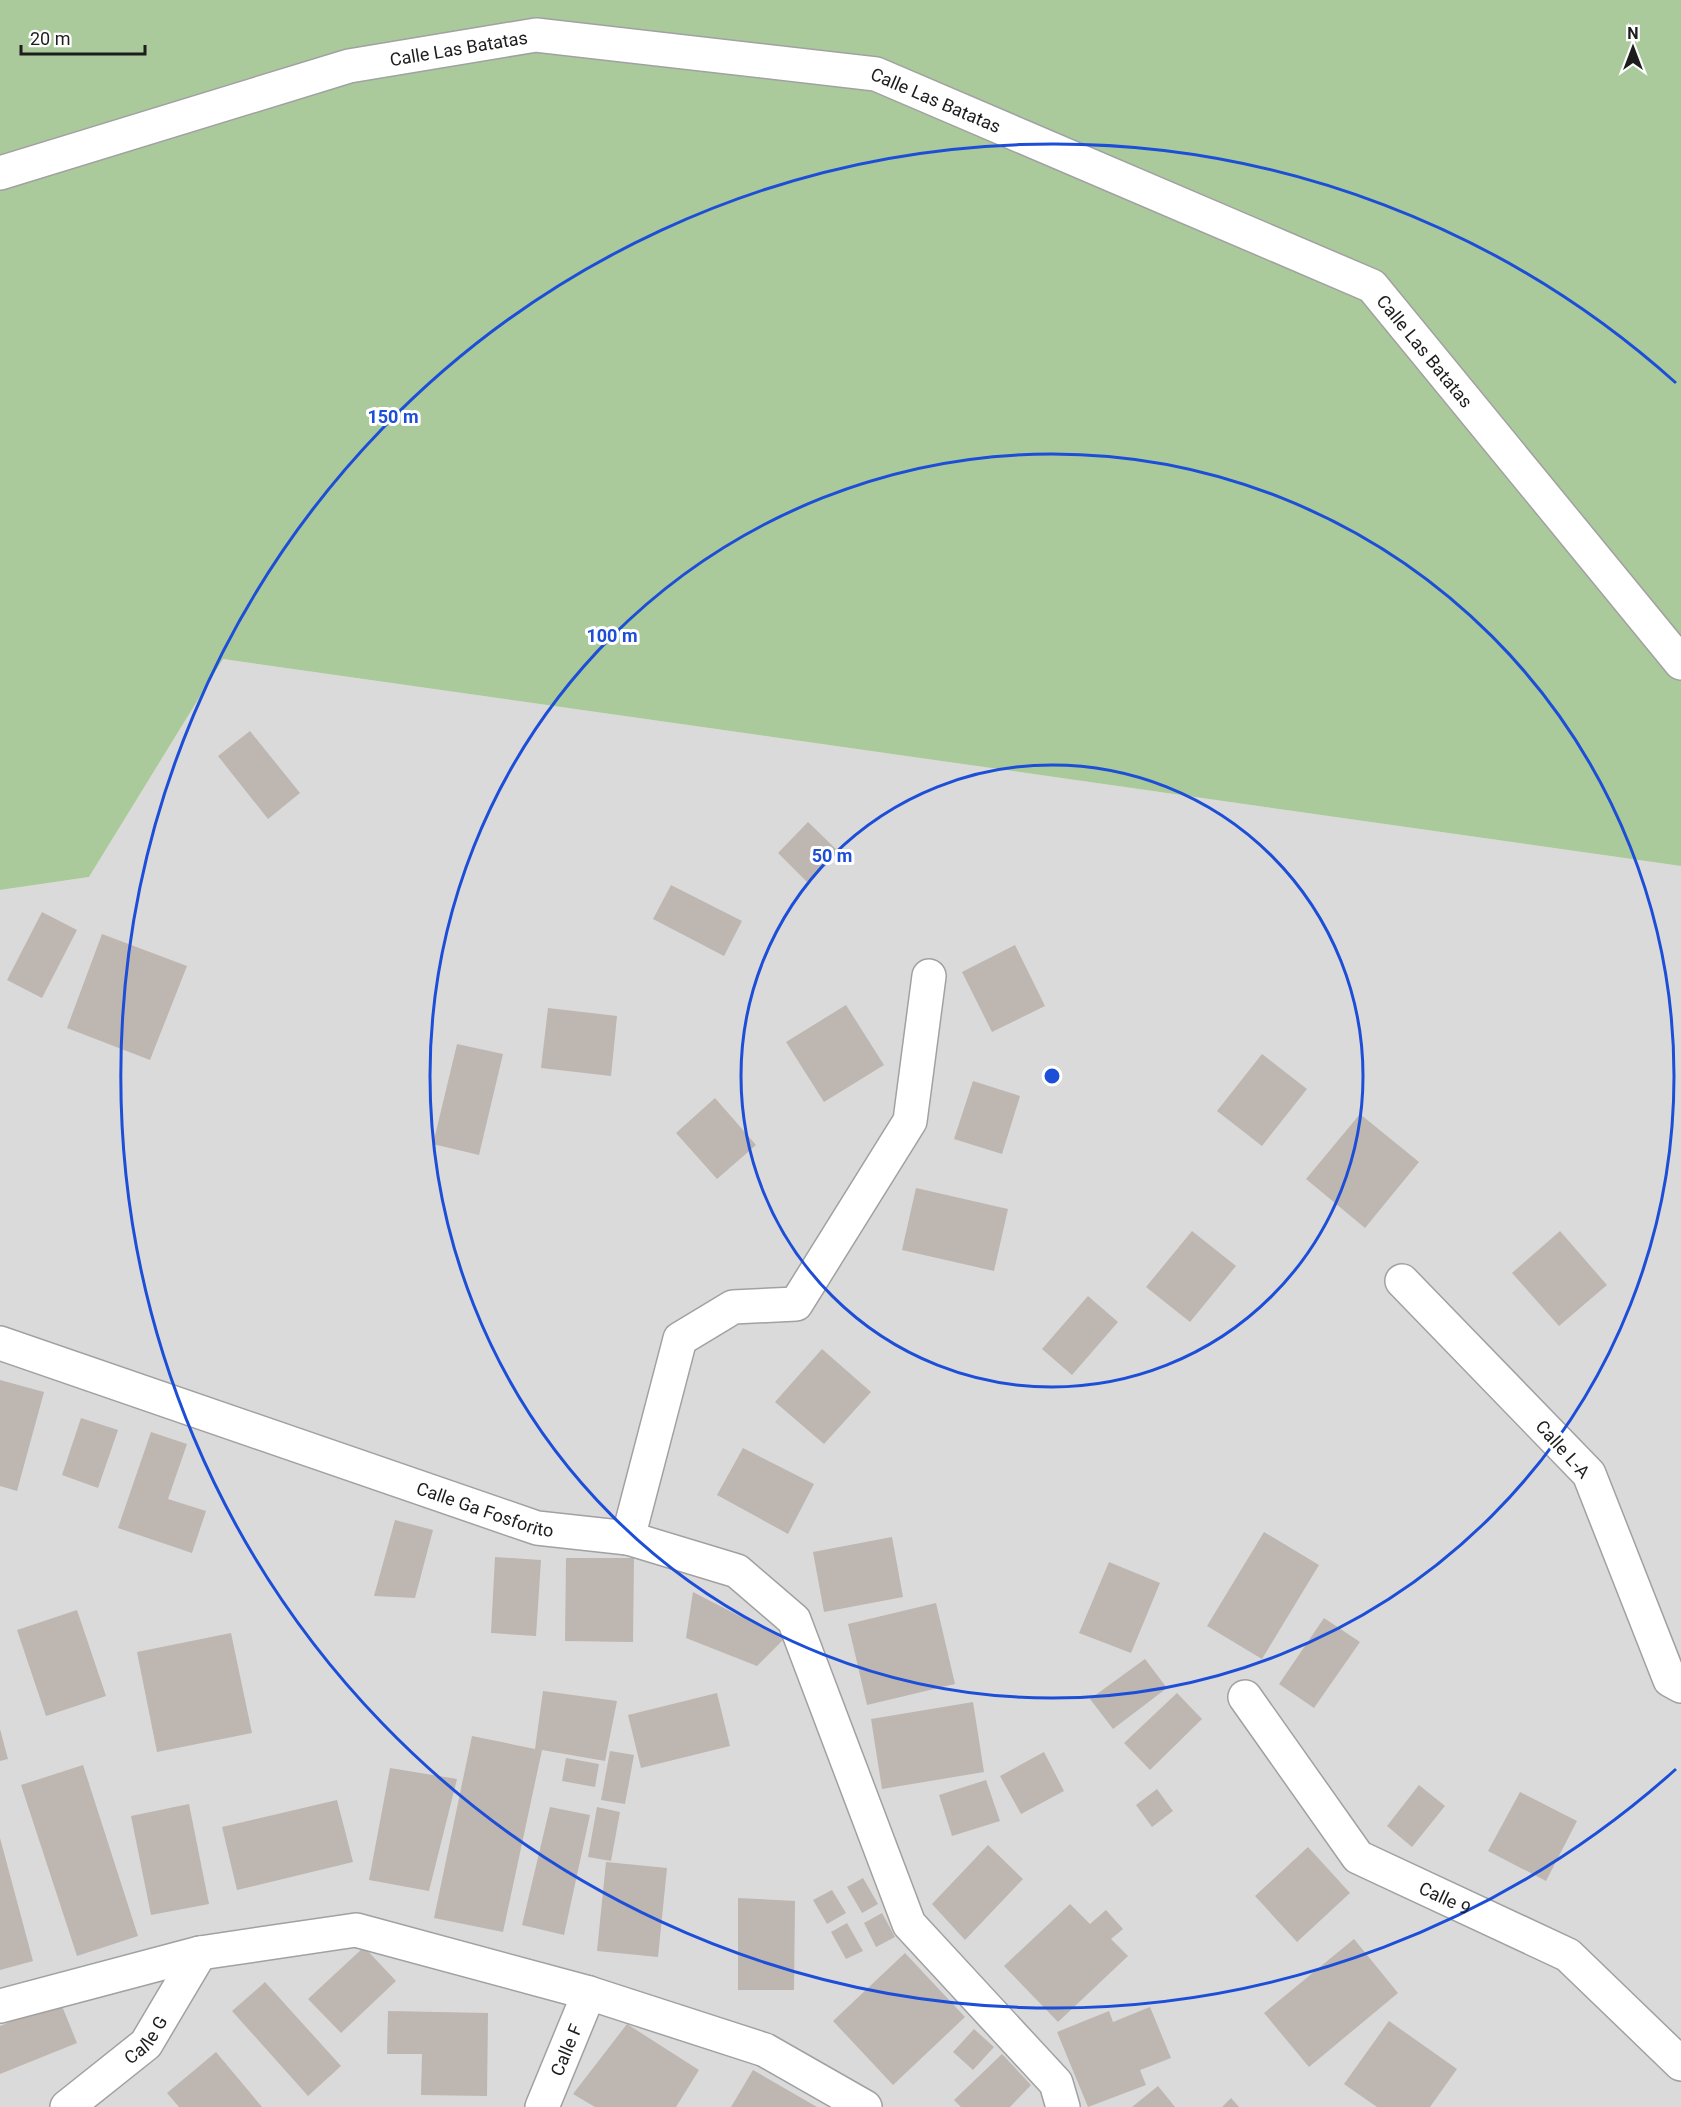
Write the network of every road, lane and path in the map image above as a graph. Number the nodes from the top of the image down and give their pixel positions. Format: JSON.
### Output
{"nodes":[{"id":1,"x":0,"y":173,"type":"edge"},
{"id":2,"x":1681,"y":663,"type":"edge"},
{"id":3,"x":928,"y":976,"type":"dead end"},
{"id":4,"x":1402,"y":1281,"type":"dead end"},
{"id":5,"x":0,"y":1343,"type":"edge"},
{"id":6,"x":628,"y":1538,"type":"junction"},
{"id":7,"x":1681,"y":1686,"type":"edge"},
{"id":8,"x":1245,"y":1697,"type":"dead end"},
{"id":9,"x":200,"y":1953,"type":"junction"},
{"id":10,"x":589,"y":1992,"type":"junction"},
{"id":11,"x":0,"y":2006,"type":"edge"},
{"id":12,"x":1681,"y":2064,"type":"edge"},
{"id":13,"x":67,"y":2107,"type":"edge"},
{"id":14,"x":542,"y":2107,"type":"edge"},
{"id":15,"x":865,"y":2107,"type":"edge"},
{"id":16,"x":1063,"y":2107,"type":"edge"}],
"edges":[{"from":1,"to":2,"type":"street","name":"Calle Las Batatas"},
{"from":3,"to":6,"type":"street"},
{"from":4,"to":7,"type":"street","name":"Calle L-A"},
{"from":5,"to":6,"type":"street","name":"Calle Ga Fosforito"},
{"from":6,"to":16,"type":"street","name":"Calle Ga Fosforito"},
{"from":8,"to":12,"type":"street","name":"Calle 9"},
{"from":9,"to":10,"type":"street"},
{"from":9,"to":11,"type":"street"},
{"from":9,"to":13,"type":"street","name":"Calle G"},
{"from":10,"to":14,"type":"street","name":"Calle F"},
{"from":10,"to":15,"type":"street"}]}
